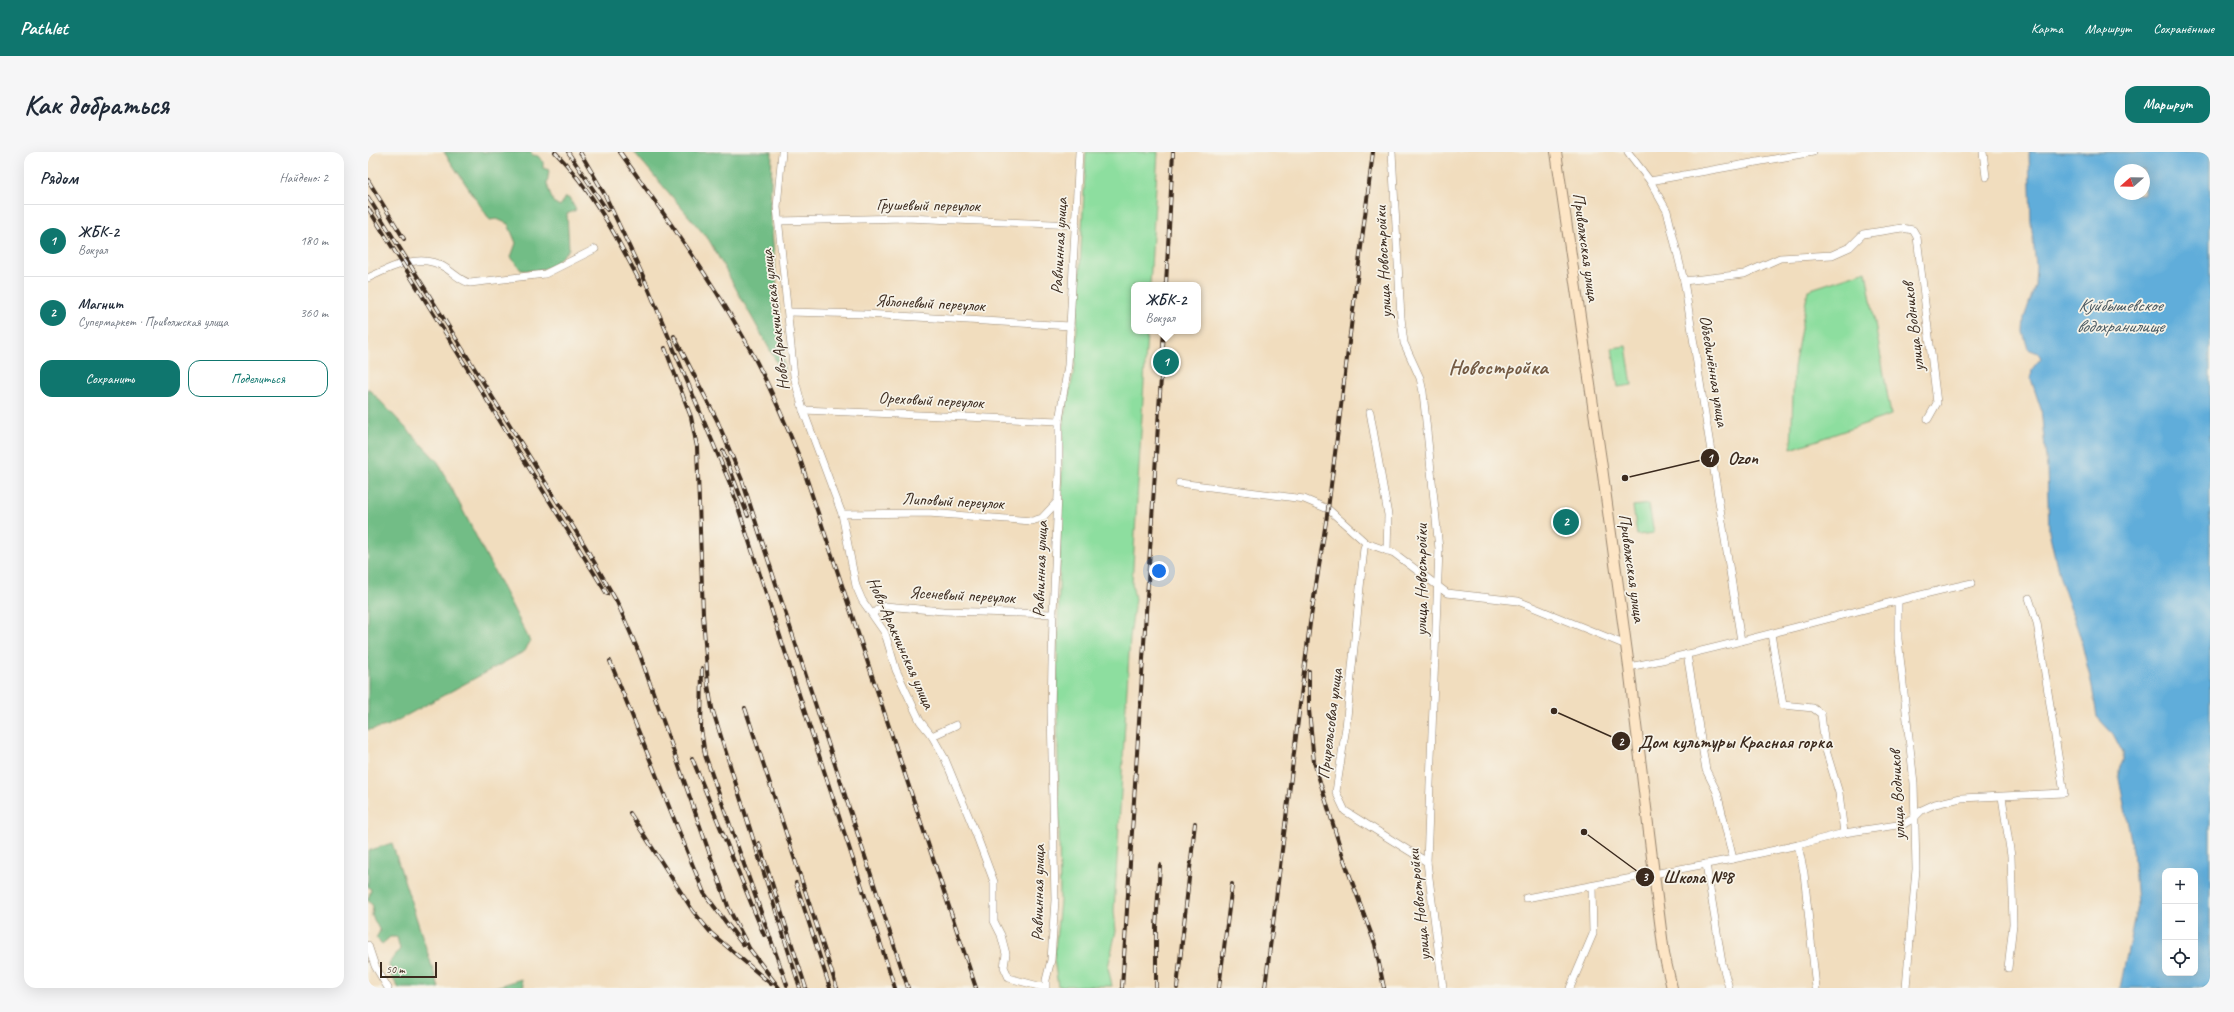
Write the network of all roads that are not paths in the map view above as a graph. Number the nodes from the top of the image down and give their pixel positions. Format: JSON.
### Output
{"nodes":[{"id":1,"x":782,"y":152,"type":"edge"},
{"id":2,"x":1079,"y":152,"type":"edge"},
{"id":3,"x":1392,"y":152,"type":"edge"},
{"id":4,"x":1556,"y":152,"type":"edge"},
{"id":5,"x":1628,"y":152,"type":"edge"},
{"id":6,"x":1813,"y":152,"type":"edge"},
{"id":7,"x":1983,"y":152,"type":"edge"},
{"id":8,"x":1986,"y":176,"type":"dead end"},
{"id":9,"x":1650,"y":181,"type":"junction"},
{"id":10,"x":779,"y":222,"type":"junction"},
{"id":11,"x":1076,"y":225,"type":"junction"},
{"id":12,"x":595,"y":249,"type":"dead end"},
{"id":13,"x":368,"y":278,"type":"edge"},
{"id":14,"x":1684,"y":281,"type":"junction"},
{"id":15,"x":788,"y":312,"type":"junction"},
{"id":16,"x":1070,"y":326,"type":"junction"},
{"id":17,"x":803,"y":410,"type":"junction"},
{"id":18,"x":1370,"y":412,"type":"dead end"},
{"id":19,"x":1928,"y":419,"type":"dead end"},
{"id":20,"x":1059,"y":421,"type":"junction"},
{"id":21,"x":1179,"y":483,"type":"dead end"},
{"id":22,"x":1056,"y":503,"type":"junction"},
{"id":23,"x":842,"y":514,"type":"junction"},
{"id":24,"x":1366,"y":543,"type":"junction"},
{"id":25,"x":1387,"y":551,"type":"junction"},
{"id":26,"x":1972,"y":583,"type":"dead end"},
{"id":27,"x":1439,"y":586,"type":"junction"},
{"id":28,"x":2029,"y":598,"type":"dead end"},
{"id":29,"x":1898,"y":601,"type":"junction"},
{"id":30,"x":873,"y":614,"type":"junction"},
{"id":31,"x":1053,"y":614,"type":"junction"},
{"id":32,"x":1771,"y":634,"type":"junction"},
{"id":33,"x":1741,"y":641,"type":"junction"},
{"id":34,"x":1626,"y":645,"type":"junction"},
{"id":35,"x":1687,"y":654,"type":"junction"},
{"id":36,"x":1629,"y":667,"type":"junction"},
{"id":37,"x":956,"y":726,"type":"dead end"},
{"id":38,"x":932,"y":736,"type":"junction"},
{"id":39,"x":2002,"y":797,"type":"junction"},
{"id":40,"x":1914,"y":818,"type":"junction"},
{"id":41,"x":1844,"y":833,"type":"junction"},
{"id":42,"x":1798,"y":846,"type":"junction"},
{"id":43,"x":1733,"y":859,"type":"junction"},
{"id":44,"x":1427,"y":862,"type":"junction"},
{"id":45,"x":1706,"y":864,"type":"junction"},
{"id":46,"x":1654,"y":874,"type":"junction"},
{"id":47,"x":1592,"y":886,"type":"junction"},
{"id":48,"x":1526,"y":898,"type":"dead end"},
{"id":49,"x":368,"y":945,"type":"edge"},
{"id":50,"x":2008,"y":968,"type":"dead end"},
{"id":51,"x":388,"y":988,"type":"edge"},
{"id":52,"x":1046,"y":988,"type":"edge"},
{"id":53,"x":1443,"y":988,"type":"edge"},
{"id":54,"x":1570,"y":988,"type":"edge"},
{"id":55,"x":1672,"y":988,"type":"edge"},
{"id":56,"x":1729,"y":988,"type":"edge"},
{"id":57,"x":1816,"y":988,"type":"edge"},
{"id":58,"x":1906,"y":988,"type":"edge"}],
"edges":[{"from":1,"to":10,"type":"street","name":"Ново-Аракчинская улица"},
{"from":2,"to":11,"type":"street","name":"Равнинная улица"},
{"from":3,"to":27,"type":"street","name":"улица Новостройки"},
{"from":4,"to":34,"type":"main road","name":"Приволжская улица"},
{"from":5,"to":9,"type":"street","name":"Объединённая улица"},
{"from":6,"to":9,"type":"street"},
{"from":7,"to":8,"type":"street"},
{"from":9,"to":14,"type":"street","name":"Объединённая улица"},
{"from":10,"to":11,"type":"street","name":"Грушевый переулок"},
{"from":10,"to":15,"type":"street","name":"Ново-Аракчинская улица"},
{"from":11,"to":16,"type":"street","name":"Равнинная улица"},
{"from":12,"to":13,"type":"street"},
{"from":14,"to":19,"type":"street","name":"улица Водников"},
{"from":14,"to":33,"type":"street","name":"Объединённая улица"},
{"from":15,"to":16,"type":"street","name":"Яблоневый переулок"},
{"from":15,"to":17,"type":"street","name":"Ново-Аракчинская улица"},
{"from":16,"to":20,"type":"street","name":"Равнинная улица"},
{"from":17,"to":20,"type":"street","name":"Ореховый переулок"},
{"from":17,"to":23,"type":"street","name":"Ново-Аракчинская улица"},
{"from":18,"to":25,"type":"street"},
{"from":20,"to":22,"type":"street","name":"Равнинная улица"},
{"from":21,"to":24,"type":"street"},
{"from":22,"to":23,"type":"street","name":"Липовый переулок"},
{"from":22,"to":31,"type":"street","name":"Равнинная улица"},
{"from":23,"to":30,"type":"street","name":"Ново-Аракчинская улица"},
{"from":24,"to":25,"type":"street"},
{"from":24,"to":44,"type":"street","name":"Прирельсовая улица"},
{"from":25,"to":27,"type":"street"},
{"from":26,"to":29,"type":"street"},
{"from":27,"to":34,"type":"street"},
{"from":27,"to":44,"type":"street","name":"улица Новостройки"},
{"from":28,"to":39,"type":"street"},
{"from":29,"to":32,"type":"street"},
{"from":29,"to":40,"type":"street","name":"улица Водников"},
{"from":30,"to":31,"type":"street","name":"Ясеневый переулок"},
{"from":30,"to":38,"type":"street","name":"Ново-Аракчинская улица"},
{"from":31,"to":52,"type":"street","name":"Равнинная улица"},
{"from":32,"to":33,"type":"street"},
{"from":32,"to":41,"type":"street"},
{"from":33,"to":35,"type":"street"},
{"from":34,"to":36,"type":"main road","name":"Приволжская улица"},
{"from":35,"to":36,"type":"street"},
{"from":35,"to":43,"type":"street"},
{"from":36,"to":46,"type":"main road","name":"Приволжская улица"},
{"from":37,"to":38,"type":"street"},
{"from":38,"to":52,"type":"street","name":"Ново-Аракчинская улица"},
{"from":39,"to":40,"type":"street"},
{"from":39,"to":50,"type":"street"},
{"from":40,"to":41,"type":"street"},
{"from":40,"to":58,"type":"street","name":"улица Водников"},
{"from":41,"to":42,"type":"street"},
{"from":42,"to":43,"type":"street"},
{"from":42,"to":57,"type":"street"},
{"from":43,"to":45,"type":"street"},
{"from":44,"to":53,"type":"street","name":"улица Новостройки"},
{"from":45,"to":46,"type":"street"},
{"from":45,"to":56,"type":"street"},
{"from":46,"to":47,"type":"street"},
{"from":46,"to":55,"type":"main road","name":"Приволжская улица"},
{"from":47,"to":48,"type":"street"},
{"from":47,"to":54,"type":"street"},
{"from":49,"to":51,"type":"street"}]}
